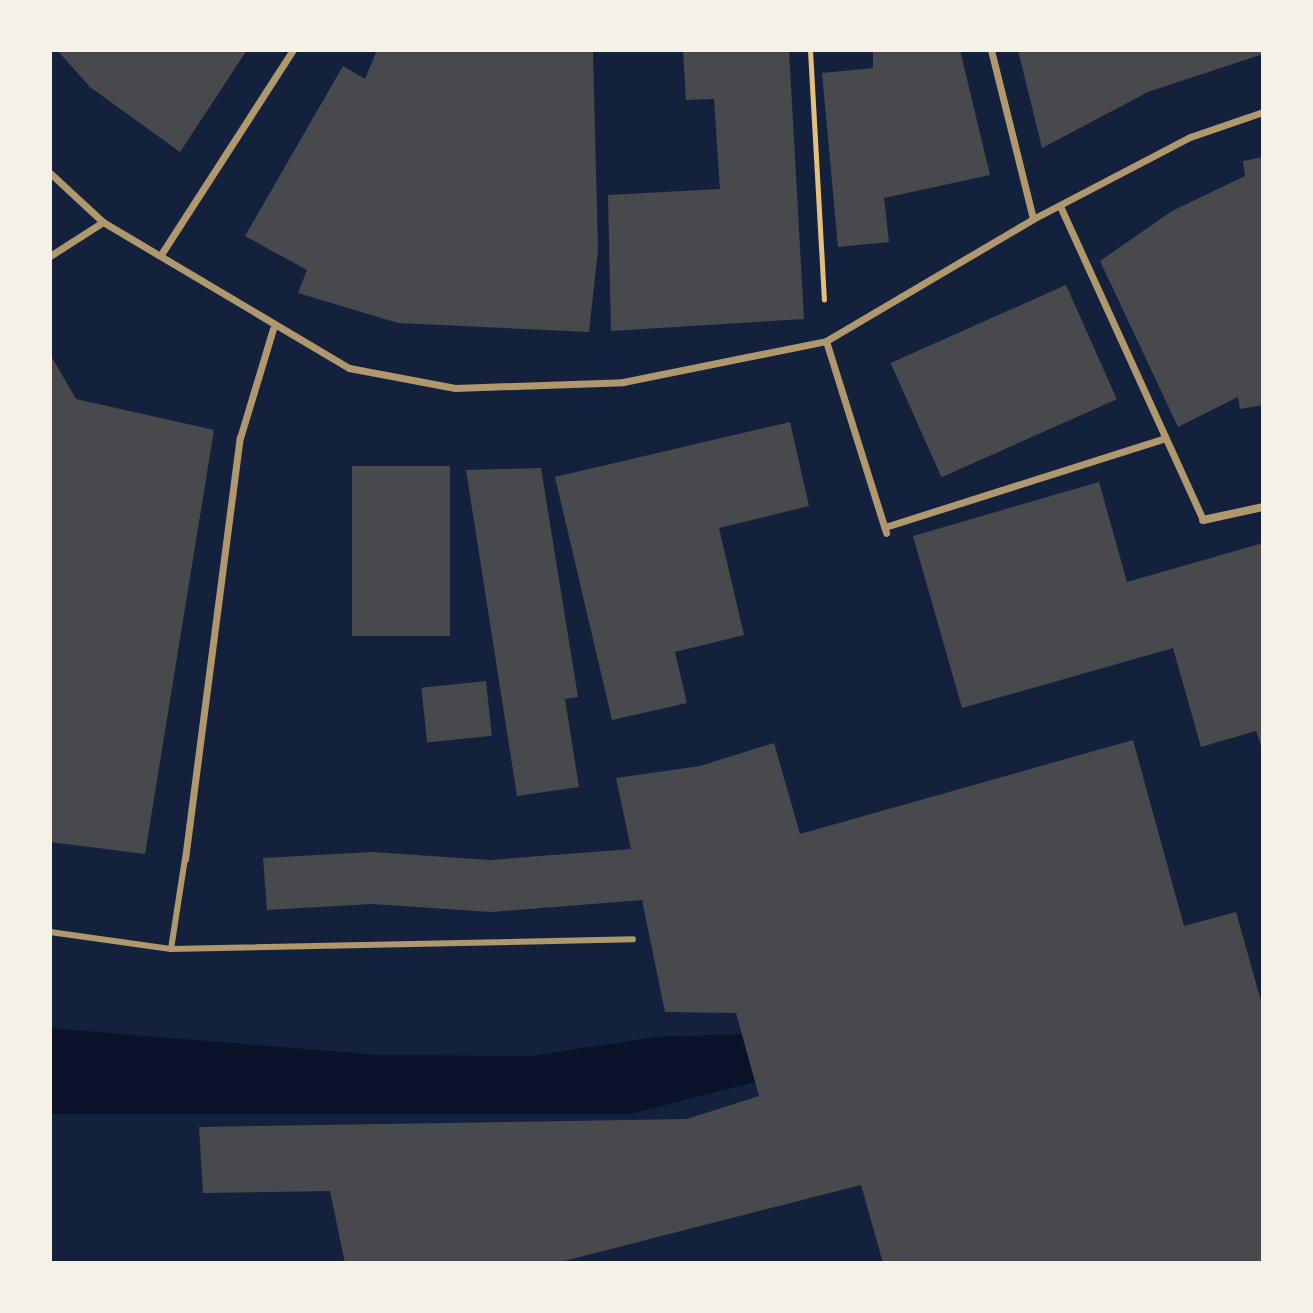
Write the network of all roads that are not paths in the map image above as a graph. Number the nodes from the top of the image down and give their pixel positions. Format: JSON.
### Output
{"nodes":[{"id":1,"x":293,"y":50,"type":"edge"},
{"id":2,"x":991,"y":50,"type":"edge"},
{"id":3,"x":1263,"y":112,"type":"edge"},
{"id":4,"x":50,"y":173,"type":"edge"},
{"id":5,"x":1060,"y":206,"type":"junction"},
{"id":6,"x":1033,"y":219,"type":"junction"},
{"id":7,"x":103,"y":222,"type":"junction"},
{"id":8,"x":162,"y":253,"type":"junction"},
{"id":9,"x":50,"y":256,"type":"edge"},
{"id":10,"x":273,"y":329,"type":"junction"},
{"id":11,"x":826,"y":341,"type":"junction"},
{"id":12,"x":1165,"y":438,"type":"junction"},
{"id":13,"x":1263,"y":507,"type":"edge"},
{"id":14,"x":1203,"y":520,"type":"joint"},
{"id":15,"x":185,"y":859,"type":"joint"},
{"id":16,"x":50,"y":932,"type":"edge"},
{"id":17,"x":633,"y":939,"type":"dead end"},
{"id":18,"x":171,"y":949,"type":"junction"}],
"edges":[{"from":1,"to":8,"type":"street"},
{"from":2,"to":6,"type":"street"},
{"from":3,"to":5,"type":"street"},
{"from":4,"to":7,"type":"street"},
{"from":5,"to":6,"type":"street"},
{"from":5,"to":12,"type":"street"},
{"from":6,"to":11,"type":"street"},
{"from":7,"to":8,"type":"street"},
{"from":7,"to":9,"type":"street"},
{"from":8,"to":10,"type":"street"},
{"from":10,"to":11,"type":"street"},
{"from":10,"to":15,"type":"street"},
{"from":11,"to":12,"type":"street"},
{"from":12,"to":14,"type":"street"},
{"from":13,"to":14,"type":"street"},
{"from":15,"to":18,"type":"lane"},
{"from":16,"to":18,"type":"lane"},
{"from":17,"to":18,"type":"lane"}]}
